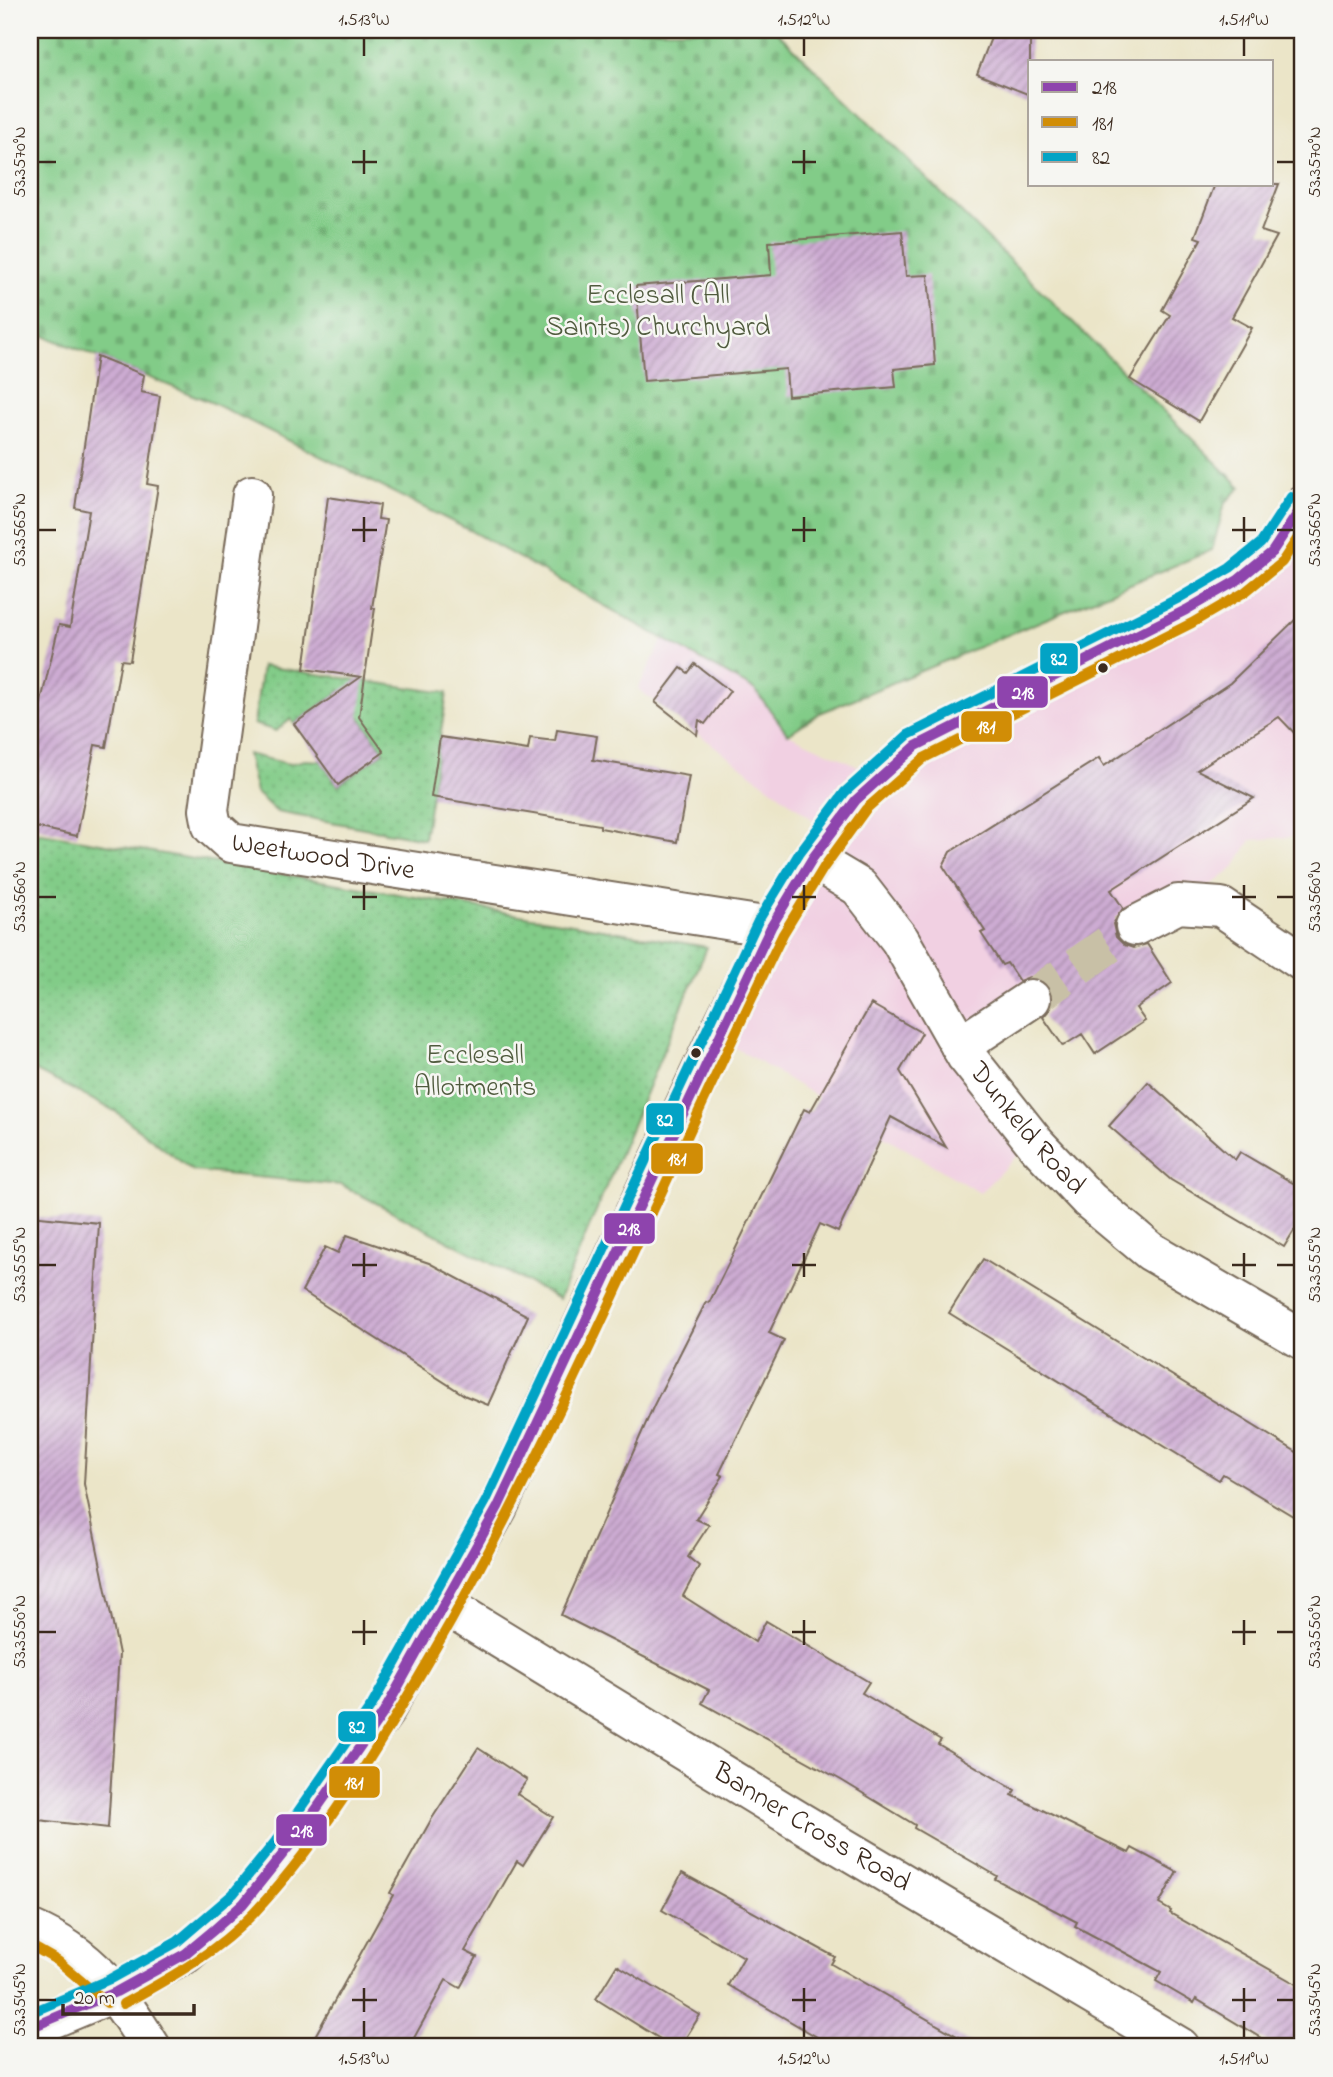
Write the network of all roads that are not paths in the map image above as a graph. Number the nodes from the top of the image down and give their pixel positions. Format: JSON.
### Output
{"nodes":[{"id":1,"x":252,"y":495,"type":"dead end"},
{"id":2,"x":1303,"y":505,"type":"edge"},
{"id":3,"x":812,"y":859,"type":"junction"},
{"id":4,"x":1135,"y":926,"type":"tunnel mouth"},
{"id":5,"x":771,"y":927,"type":"junction"},
{"id":6,"x":1303,"y":962,"type":"edge"},
{"id":7,"x":1031,"y":999,"type":"tunnel mouth"},
{"id":8,"x":960,"y":1046,"type":"junction"},
{"id":9,"x":1303,"y":1340,"type":"edge"},
{"id":10,"x":445,"y":1605,"type":"junction"},
{"id":11,"x":30,"y":1929,"type":"edge"},
{"id":12,"x":116,"y":1992,"type":"junction"},
{"id":13,"x":30,"y":2028,"type":"edge"},
{"id":14,"x":151,"y":2047,"type":"edge"},
{"id":15,"x":1180,"y":2047,"type":"edge"}],
"edges":[{"from":1,"to":5,"type":"street","name":"Weetwood Drive"},
{"from":2,"to":3,"type":"street"},
{"from":3,"to":5,"type":"street"},
{"from":3,"to":8,"type":"street","name":"Dunkeld Road"},
{"from":4,"to":6,"type":"street"},
{"from":5,"to":10,"type":"street"},
{"from":7,"to":8,"type":"street"},
{"from":8,"to":9,"type":"street","name":"Dunkeld Road"},
{"from":10,"to":12,"type":"street"},
{"from":10,"to":15,"type":"street","name":"Banner Cross Road"},
{"from":11,"to":12,"type":"street"},
{"from":12,"to":13,"type":"street"},
{"from":12,"to":14,"type":"street"}]}
